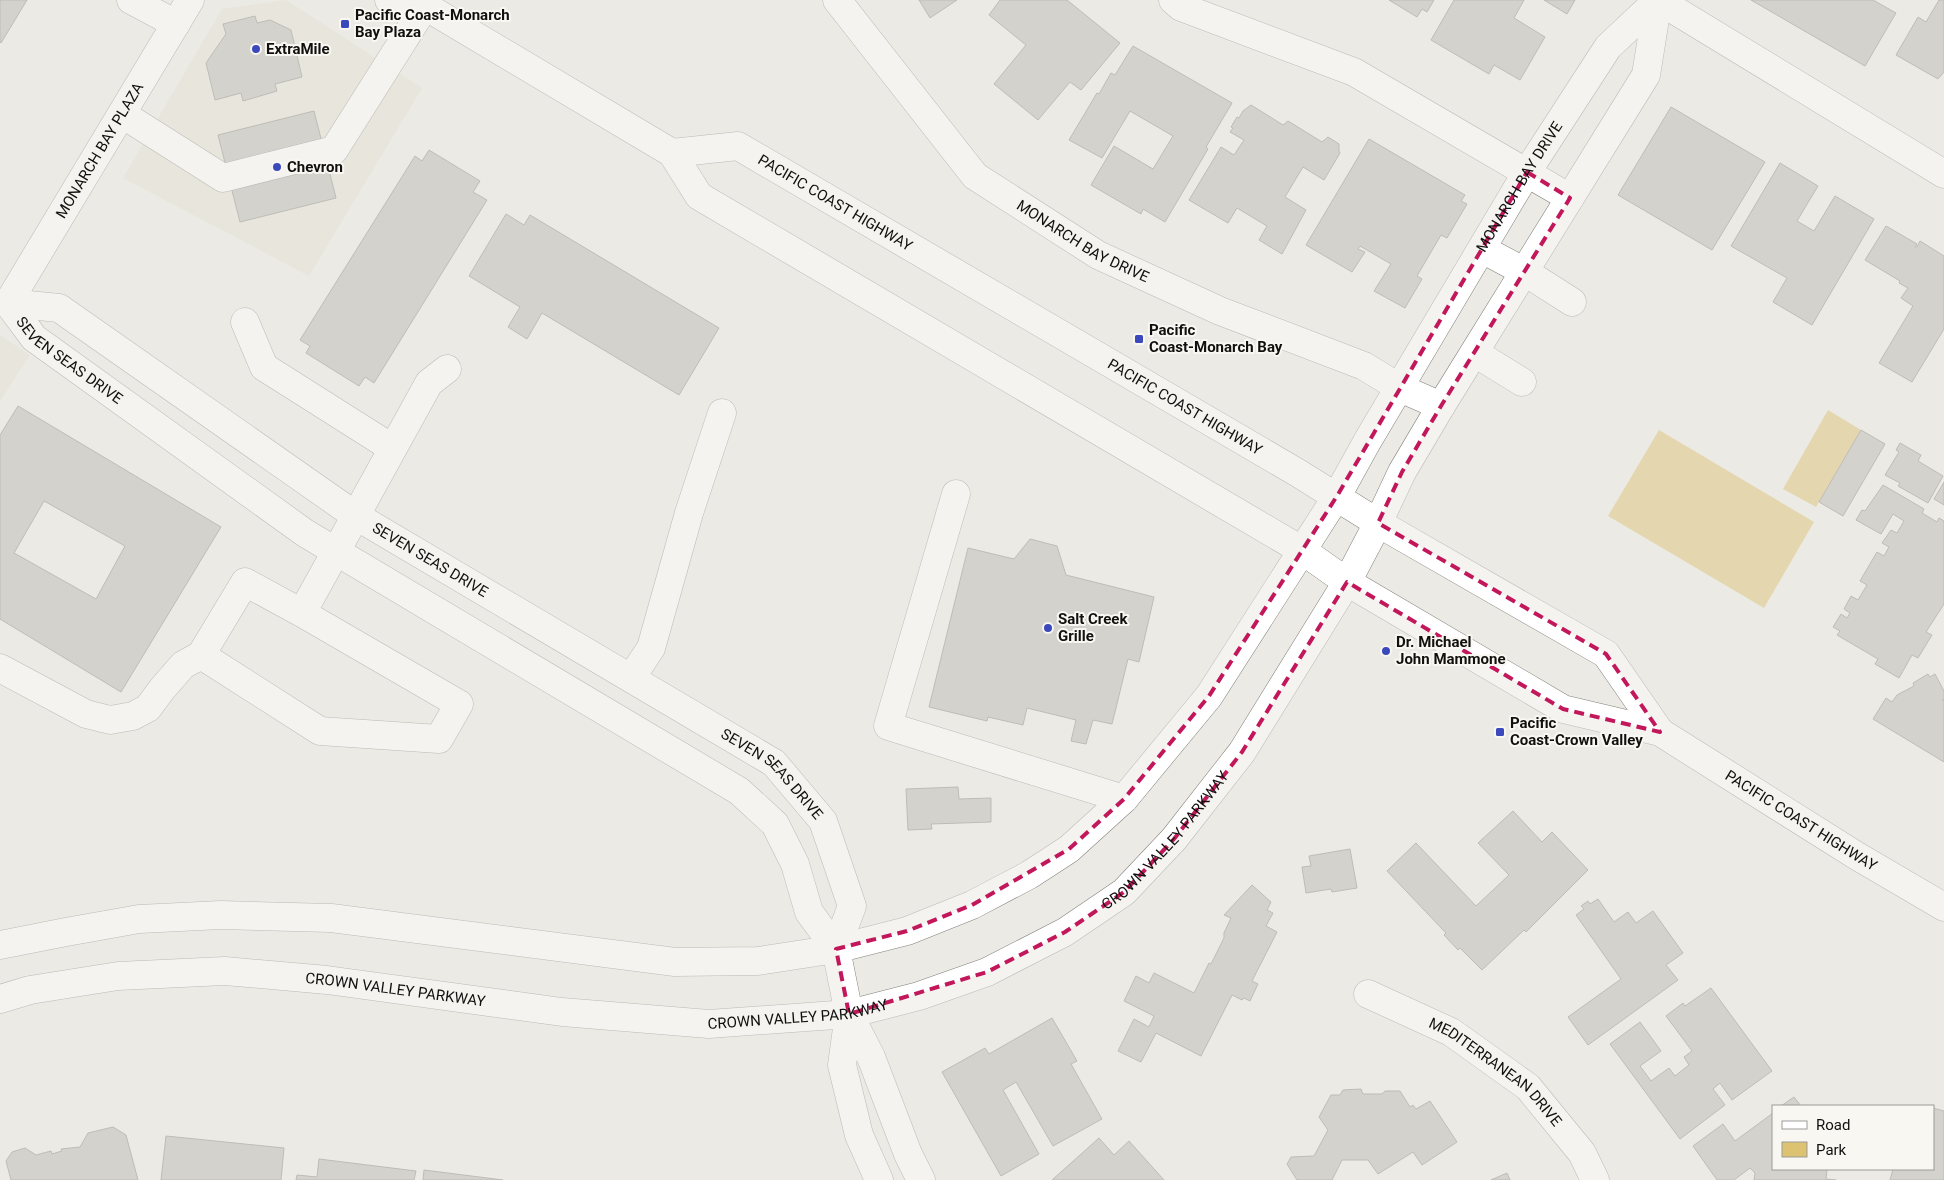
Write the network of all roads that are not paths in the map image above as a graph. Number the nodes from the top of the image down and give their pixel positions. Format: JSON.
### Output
{"nodes":[{"id":1,"x":131,"y":0,"type":"edge"},
{"id":2,"x":190,"y":0,"type":"edge"},
{"id":3,"x":389,"y":0,"type":"edge"},
{"id":4,"x":837,"y":0,"type":"edge"},
{"id":5,"x":1173,"y":0,"type":"edge"},
{"id":6,"x":1658,"y":0,"type":"edge"},
{"id":7,"x":423,"y":3,"type":"edge"},
{"id":8,"x":176,"y":24,"type":"junction"},
{"id":9,"x":122,"y":114,"type":"junction"},
{"id":10,"x":672,"y":153,"type":"junction"},
{"id":11,"x":1527,"y":172,"type":"junction"},
{"id":12,"x":1944,"y":174,"type":"edge"},
{"id":13,"x":1570,"y":198,"type":"junction"},
{"id":14,"x":1482,"y":249,"type":"junction"},
{"id":15,"x":1524,"y":272,"type":"junction"},
{"id":16,"x":1572,"y":302,"type":"dead end"},
{"id":17,"x":8,"y":303,"type":"junction"},
{"id":18,"x":245,"y":322,"type":"dead end"},
{"id":19,"x":1475,"y":353,"type":"junction"},
{"id":20,"x":447,"y":370,"type":"dead end"},
{"id":21,"x":1522,"y":382,"type":"dead end"},
{"id":22,"x":1400,"y":388,"type":"junction"},
{"id":23,"x":1441,"y":406,"type":"junction"},
{"id":24,"x":722,"y":413,"type":"dead end"},
{"id":25,"x":392,"y":448,"type":"junction"},
{"id":26,"x":956,"y":494,"type":"dead end"},
{"id":27,"x":1337,"y":496,"type":"junction"},
{"id":28,"x":356,"y":516,"type":"junction"},
{"id":29,"x":1378,"y":523,"type":"junction"},
{"id":30,"x":336,"y":551,"type":"junction"},
{"id":31,"x":1303,"y":551,"type":"junction"},
{"id":32,"x":1347,"y":582,"type":"junction"},
{"id":33,"x":302,"y":613,"type":"junction"},
{"id":34,"x":201,"y":655,"type":"junction"},
{"id":35,"x":0,"y":668,"type":"edge"},
{"id":36,"x":630,"y":678,"type":"junction"},
{"id":37,"x":1660,"y":732,"type":"junction"},
{"id":38,"x":1124,"y":799,"type":"junction"},
{"id":39,"x":1944,"y":907,"type":"edge"},
{"id":40,"x":0,"y":945,"type":"edge"},
{"id":41,"x":836,"y":949,"type":"junction"},
{"id":42,"x":1368,"y":994,"type":"dead end"},
{"id":43,"x":0,"y":999,"type":"edge"},
{"id":44,"x":849,"y":1014,"type":"junction"},
{"id":45,"x":879,"y":1180,"type":"edge"},
{"id":46,"x":920,"y":1180,"type":"edge"},
{"id":47,"x":1595,"y":1180,"type":"edge"}],
"edges":[{"from":1,"to":8,"type":"main road"},
{"from":2,"to":8,"type":"main road","name":"MONARCH BAY PLAZA"},
{"from":3,"to":7,"type":"main road","name":"PACIFIC COAST HIGHWAY"},
{"from":4,"to":22,"type":"main road","name":"MONARCH BAY DRIVE"},
{"from":5,"to":11,"type":"main road"},
{"from":6,"to":11,"type":"main road","name":"MONARCH BAY DRIVE"},
{"from":6,"to":12,"type":"main road"},
{"from":6,"to":13,"type":"main road"},
{"from":7,"to":9,"type":"main road"},
{"from":7,"to":10,"type":"main road","name":"PACIFIC COAST HIGHWAY"},
{"from":8,"to":9,"type":"main road","name":"MONARCH BAY PLAZA"},
{"from":9,"to":17,"type":"main road","name":"MONARCH BAY PLAZA"},
{"from":10,"to":27,"type":"main road","name":"PACIFIC COAST HIGHWAY"},
{"from":10,"to":31,"type":"main road","name":"PACIFIC COAST HIGHWAY"},
{"from":11,"to":13,"type":"main road"},
{"from":11,"to":14,"type":"main road","name":"MONARCH BAY DRIVE"},
{"from":13,"to":15,"type":"main road"},
{"from":14,"to":15,"type":"main road"},
{"from":14,"to":22,"type":"main road","name":"MONARCH BAY DRIVE"},
{"from":15,"to":16,"type":"main road"},
{"from":15,"to":19,"type":"main road"},
{"from":17,"to":28,"type":"main road","name":"SEVEN SEAS DRIVE"},
{"from":17,"to":30,"type":"main road","name":"SEVEN SEAS DRIVE"},
{"from":18,"to":25,"type":"main road"},
{"from":19,"to":21,"type":"main road"},
{"from":19,"to":23,"type":"main road"},
{"from":20,"to":25,"type":"main road"},
{"from":22,"to":23,"type":"main road","name":"MONARCH BAY DRIVE"},
{"from":22,"to":27,"type":"main road","name":"MONARCH BAY DRIVE"},
{"from":23,"to":29,"type":"main road"},
{"from":24,"to":36,"type":"main road"},
{"from":25,"to":28,"type":"main road"},
{"from":26,"to":38,"type":"main road"},
{"from":27,"to":29,"type":"main road","name":"PACIFIC COAST HIGHWAY"},
{"from":27,"to":31,"type":"main road"},
{"from":28,"to":30,"type":"main road"},
{"from":28,"to":36,"type":"main road","name":"SEVEN SEAS DRIVE"},
{"from":29,"to":32,"type":"main road","name":"CROWN VALLEY PARKWAY"},
{"from":29,"to":37,"type":"main road","name":"PACIFIC COAST HIGHWAY"},
{"from":30,"to":33,"type":"main road"},
{"from":30,"to":41,"type":"main road","name":"SEVEN SEAS DRIVE"},
{"from":31,"to":32,"type":"main road","name":"PACIFIC COAST HIGHWAY"},
{"from":31,"to":38,"type":"main road"},
{"from":32,"to":37,"type":"main road","name":"PACIFIC COAST HIGHWAY"},
{"from":32,"to":44,"type":"main road","name":"CROWN VALLEY PARKWAY"},
{"from":33,"to":34,"type":"main road"},
{"from":33,"to":34,"type":"main road"},
{"from":34,"to":35,"type":"main road"},
{"from":36,"to":41,"type":"main road","name":"SEVEN SEAS DRIVE"},
{"from":37,"to":39,"type":"main road","name":"PACIFIC COAST HIGHWAY"},
{"from":38,"to":41,"type":"main road"},
{"from":40,"to":41,"type":"main road"},
{"from":41,"to":44,"type":"main road","name":"SEVEN SEAS DRIVE"},
{"from":42,"to":47,"type":"main road","name":"MEDITERRANEAN DRIVE"},
{"from":43,"to":44,"type":"main road","name":"CROWN VALLEY PARKWAY"},
{"from":44,"to":45,"type":"main road","name":"SEVEN SEAS DRIVE"},
{"from":44,"to":46,"type":"main road","name":"SEVEN SEAS DRIVE"}]}
